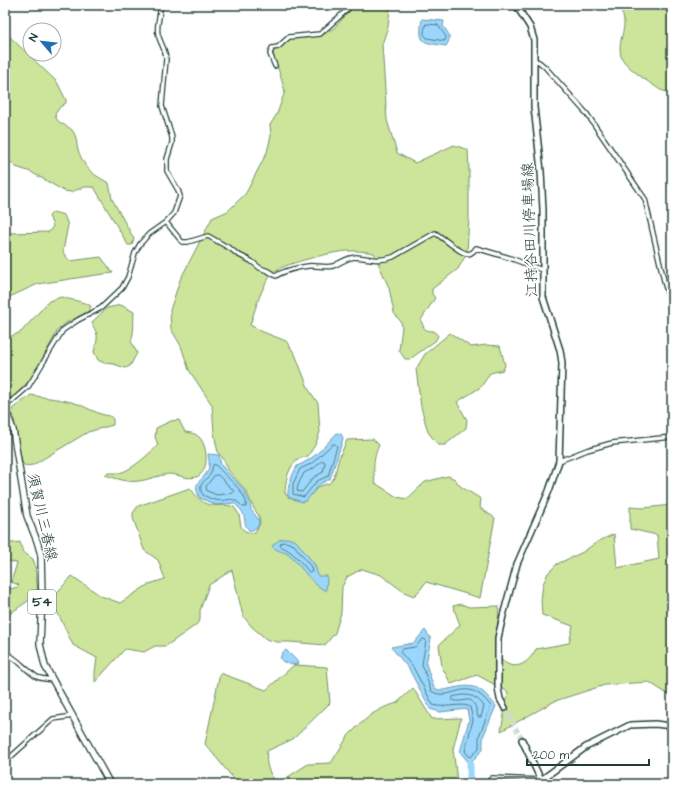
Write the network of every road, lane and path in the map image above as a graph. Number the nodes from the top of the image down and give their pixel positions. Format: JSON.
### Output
{"nodes":[{"id":1,"x":160,"y":5,"type":"edge"},
{"id":2,"x":351,"y":5,"type":"edge"},
{"id":3,"x":516,"y":5,"type":"edge"},
{"id":4,"x":534,"y":60,"type":"junction"},
{"id":5,"x":275,"y":66,"type":"dead end"},
{"id":6,"x":166,"y":222,"type":"junction"},
{"id":7,"x":542,"y":270,"type":"junction"},
{"id":8,"x":672,"y":302,"type":"edge"},
{"id":9,"x":5,"y":407,"type":"edge"},
{"id":10,"x":672,"y":438,"type":"edge"},
{"id":11,"x":559,"y":461,"type":"junction"},
{"id":12,"x":5,"y":653,"type":"edge"},
{"id":13,"x":53,"y":680,"type":"junction"},
{"id":14,"x":505,"y":708,"type":"tunnel mouth"},
{"id":15,"x":73,"y":716,"type":"junction"},
{"id":16,"x":672,"y":726,"type":"edge"},
{"id":17,"x":522,"y":740,"type":"tunnel mouth"},
{"id":18,"x":5,"y":762,"type":"edge"},
{"id":19,"x":541,"y":782,"type":"edge"},
{"id":20,"x":110,"y":784,"type":"edge"},
{"id":21,"x":486,"y":784,"type":"edge"}],
"edges":[{"from":1,"to":6,"type":"street"},
{"from":2,"to":5,"type":"street"},
{"from":3,"to":4,"type":"main road","name":"江持谷田川停車場線"},
{"from":4,"to":7,"type":"main road","name":"江持谷田川停車場線"},
{"from":4,"to":8,"type":"street"},
{"from":6,"to":7,"type":"street"},
{"from":6,"to":9,"type":"street"},
{"from":7,"to":11,"type":"main road","name":"江持谷田川停車場線"},
{"from":9,"to":13,"type":"main road","name":"須賀川三春線","number":"54"},
{"from":10,"to":11,"type":"street"},
{"from":11,"to":14,"type":"main road","name":"江持谷田川停車場線"},
{"from":12,"to":13,"type":"street"},
{"from":13,"to":15,"type":"main road","name":"須賀川三春線","number":"54"},
{"from":15,"to":18,"type":"street"},
{"from":15,"to":20,"type":"main road","name":"須賀川三春線","number":"54"},
{"from":16,"to":19,"type":"main road"},
{"from":17,"to":19,"type":"main road"},
{"from":19,"to":21,"type":"street"}]}
